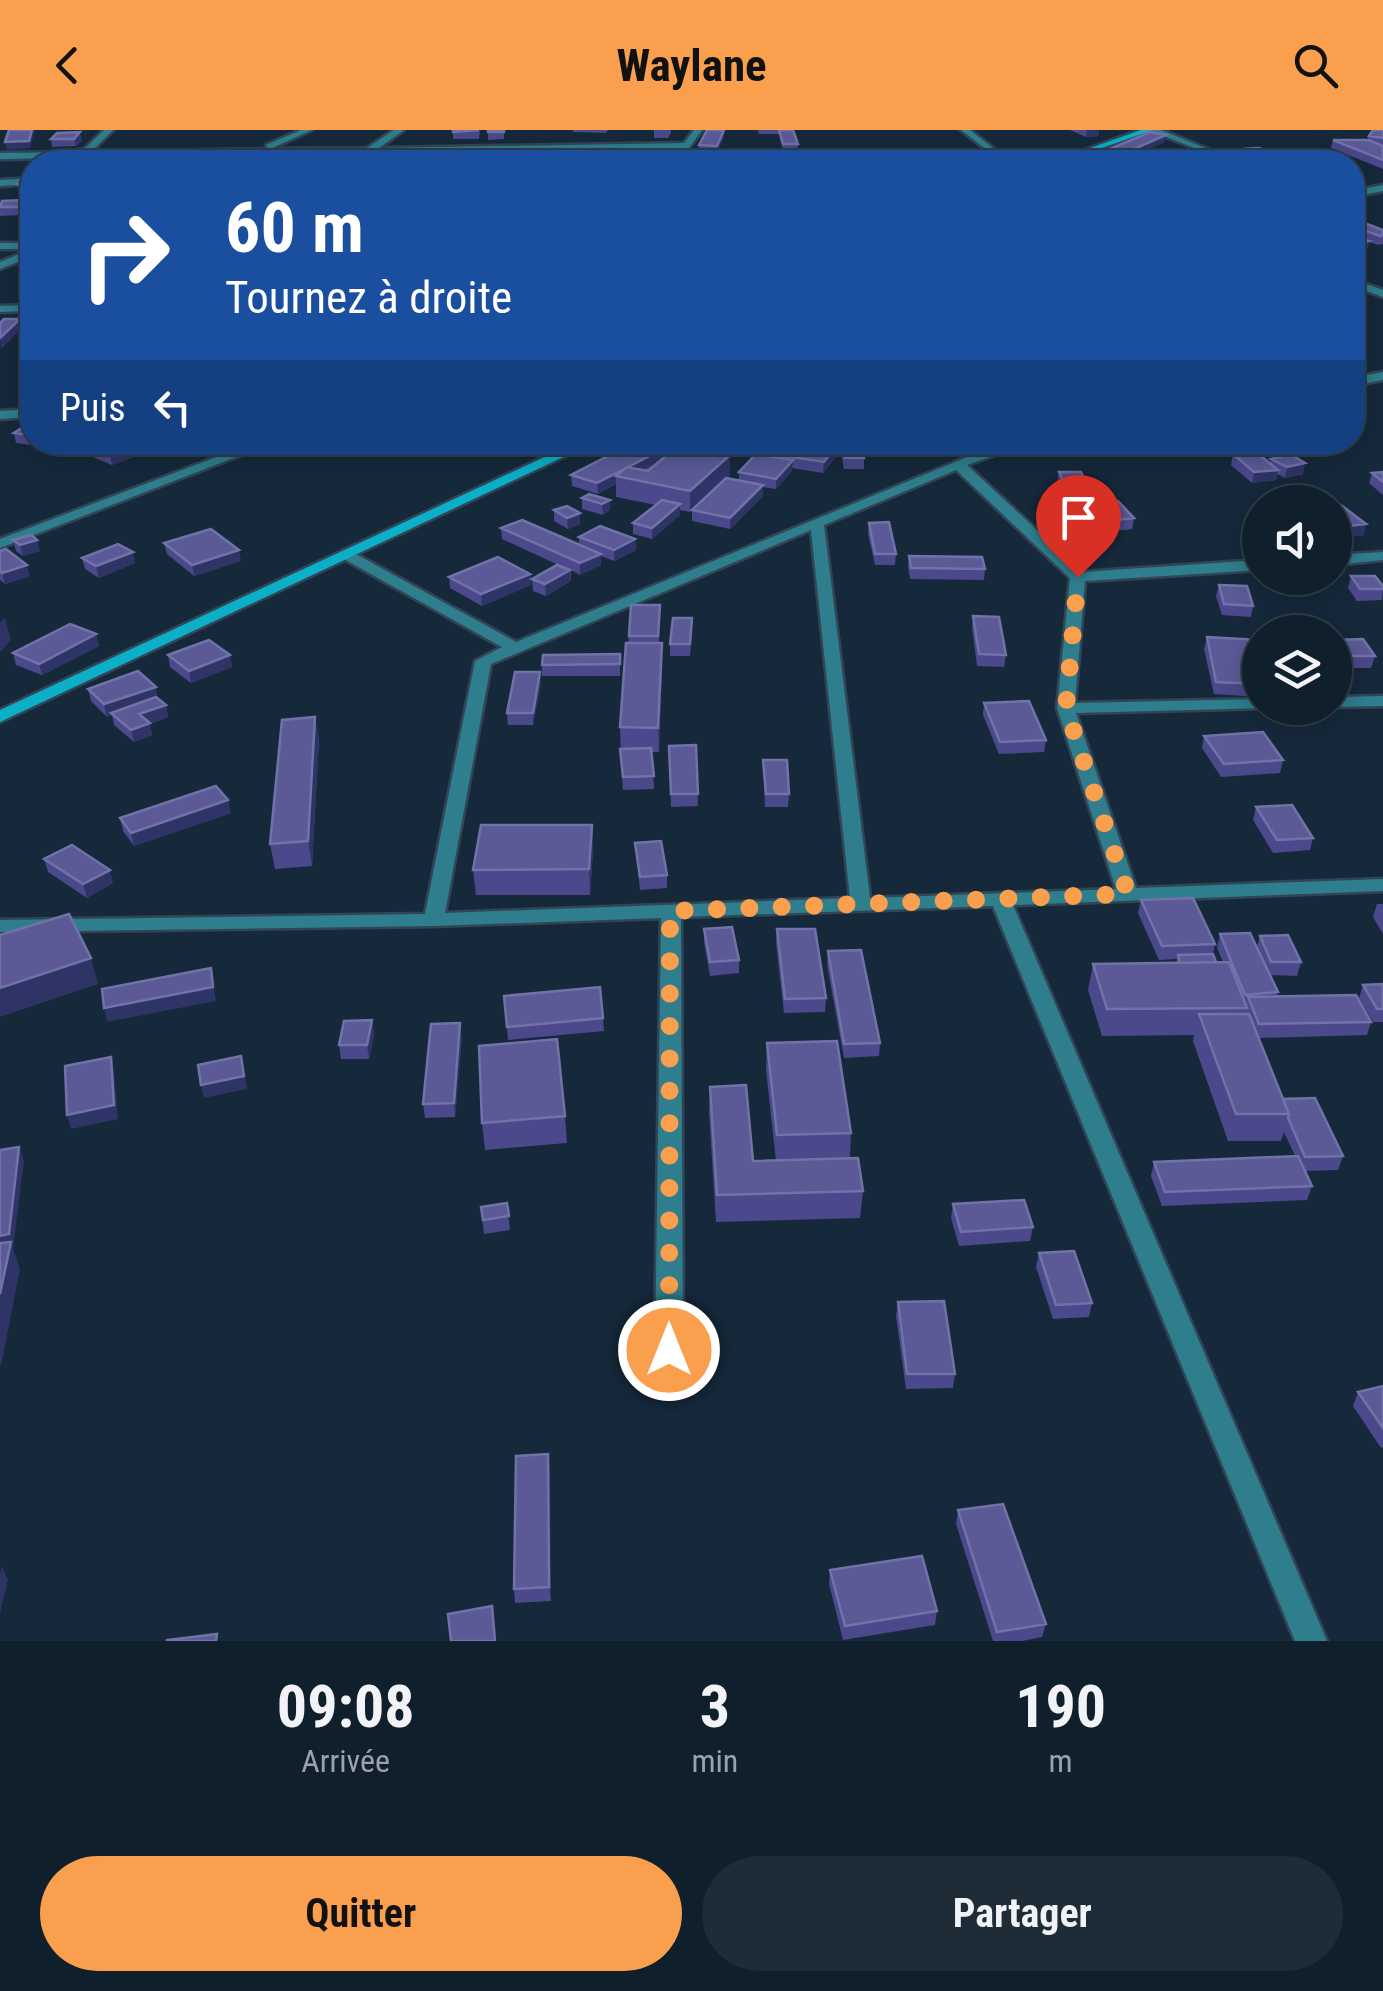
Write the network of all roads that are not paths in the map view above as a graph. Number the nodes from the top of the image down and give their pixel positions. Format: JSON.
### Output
{"nodes":[{"id":1,"x":109,"y":130,"type":"edge"},
{"id":2,"x":308,"y":130,"type":"edge"},
{"id":3,"x":400,"y":130,"type":"edge"},
{"id":4,"x":698,"y":130,"type":"edge"},
{"id":5,"x":965,"y":130,"type":"edge"},
{"id":6,"x":1151,"y":130,"type":"edge"},
{"id":7,"x":687,"y":146,"type":"junction"},
{"id":8,"x":88,"y":150,"type":"edge"},
{"id":9,"x":262,"y":150,"type":"edge"},
{"id":10,"x":369,"y":150,"type":"joint"},
{"id":11,"x":392,"y":150,"type":"joint"},
{"id":12,"x":684,"y":150,"type":"edge"},
{"id":13,"x":992,"y":150,"type":"edge"},
{"id":14,"x":1091,"y":150,"type":"edge"},
{"id":15,"x":1204,"y":150,"type":"edge"},
{"id":16,"x":235,"y":455,"type":"edge"},
{"id":17,"x":561,"y":455,"type":"edge"},
{"id":18,"x":980,"y":455,"type":"edge"},
{"id":19,"x":958,"y":464,"type":"junction"},
{"id":20,"x":816,"y":523,"type":"junction"},
{"id":21,"x":0,"y":544,"type":"edge"},
{"id":22,"x":347,"y":556,"type":"junction"},
{"id":23,"x":1383,"y":556,"type":"edge"},
{"id":24,"x":1352,"y":559,"type":"edge"},
{"id":25,"x":1242,"y":566,"type":"edge"},
{"id":26,"x":1078,"y":577,"type":"junction"},
{"id":27,"x":514,"y":648,"type":"junction"},
{"id":28,"x":1352,"y":703,"type":"edge"},
{"id":29,"x":1242,"y":704,"type":"edge"},
{"id":30,"x":1380,"y":704,"type":"edge"},
{"id":31,"x":1066,"y":708,"type":"junction"},
{"id":32,"x":0,"y":717,"type":"edge"},
{"id":33,"x":1383,"y":884,"type":"edge"},
{"id":34,"x":1128,"y":894,"type":"junction"},
{"id":35,"x":1000,"y":899,"type":"junction"},
{"id":36,"x":861,"y":904,"type":"junction"},
{"id":37,"x":670,"y":911,"type":"junction"},
{"id":38,"x":434,"y":920,"type":"junction"},
{"id":39,"x":0,"y":926,"type":"edge"},
{"id":40,"x":669,"y":1350,"type":"dead end"},
{"id":41,"x":1311,"y":1641,"type":"edge"}],
"edges":[{"from":1,"to":8,"type":"street"},
{"from":2,"to":9,"type":"street"},
{"from":3,"to":10,"type":"street"},
{"from":4,"to":7,"type":"street"},
{"from":5,"to":13,"type":"street"},
{"from":6,"to":14,"type":"street"},
{"from":6,"to":15,"type":"street"},
{"from":7,"to":11,"type":"street"},
{"from":7,"to":12,"type":"street"},
{"from":10,"to":11,"type":"street"},
{"from":16,"to":21,"type":"street"},
{"from":17,"to":22,"type":"street"},
{"from":18,"to":19,"type":"street"},
{"from":19,"to":20,"type":"street"},
{"from":19,"to":26,"type":"street"},
{"from":20,"to":27,"type":"street"},
{"from":20,"to":36,"type":"street"},
{"from":22,"to":27,"type":"street"},
{"from":22,"to":32,"type":"street"},
{"from":23,"to":24,"type":"street"},
{"from":25,"to":26,"type":"street"},
{"from":26,"to":31,"type":"street"},
{"from":27,"to":38,"type":"street"},
{"from":28,"to":30,"type":"street"},
{"from":29,"to":31,"type":"street"},
{"from":31,"to":34,"type":"street"},
{"from":33,"to":34,"type":"street"},
{"from":34,"to":35,"type":"street"},
{"from":35,"to":36,"type":"street"},
{"from":35,"to":41,"type":"street"},
{"from":36,"to":37,"type":"street"},
{"from":37,"to":38,"type":"street"},
{"from":37,"to":40,"type":"street"},
{"from":38,"to":39,"type":"street"}]}
